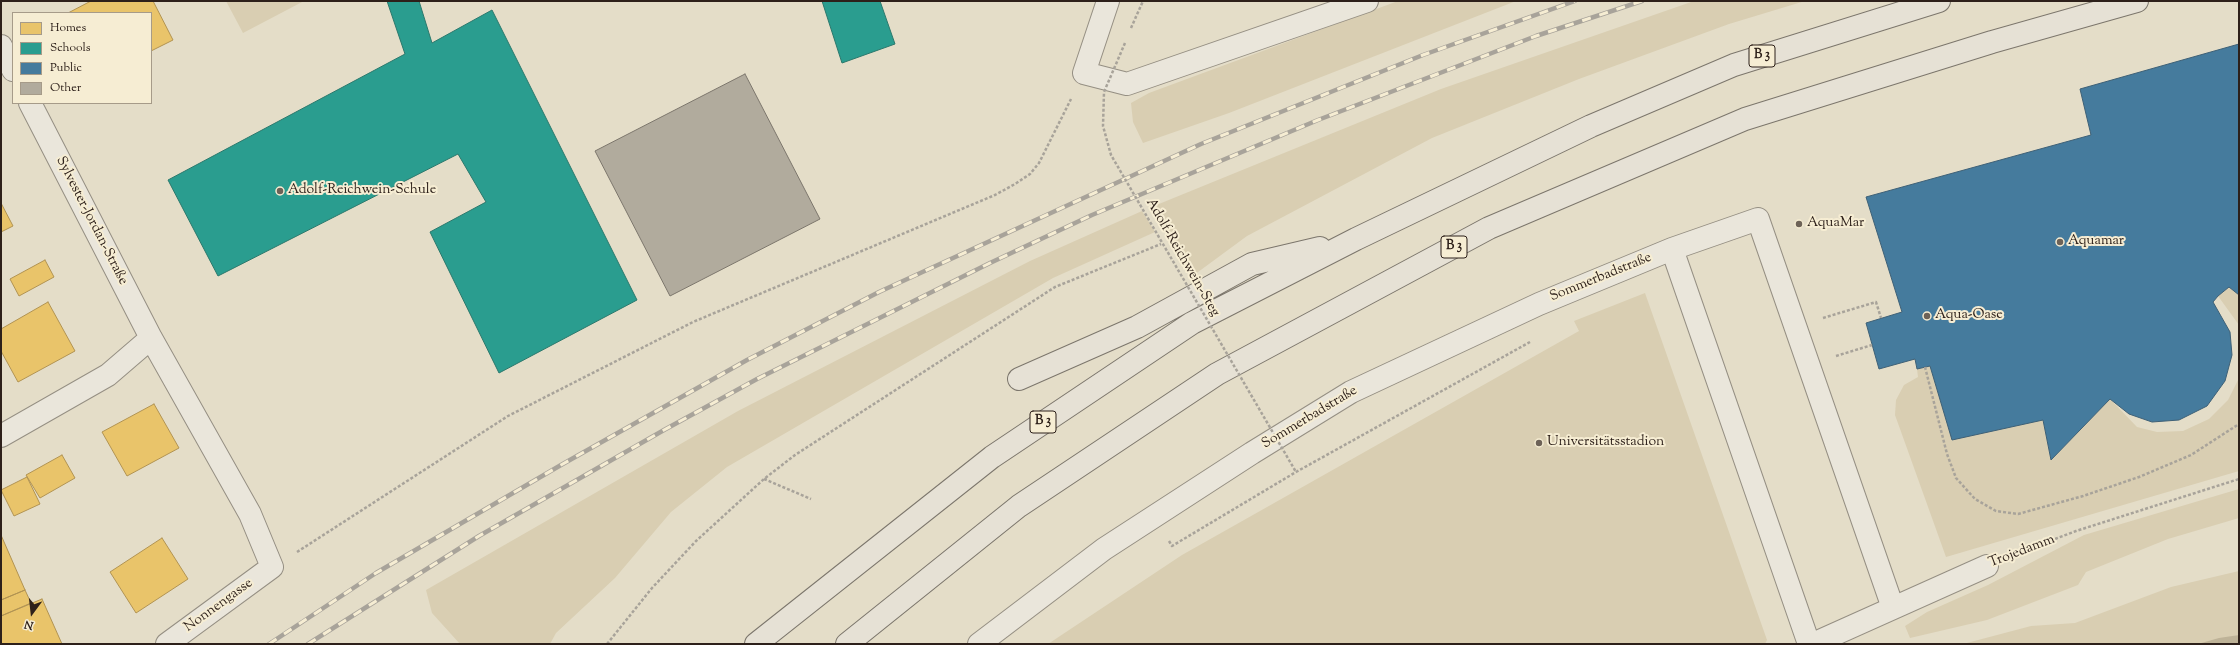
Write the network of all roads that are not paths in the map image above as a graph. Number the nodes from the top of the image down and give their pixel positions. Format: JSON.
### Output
{"nodes":[{"id":1,"x":1108,"y":1,"type":"edge"},
{"id":2,"x":1367,"y":1,"type":"edge"},
{"id":3,"x":1939,"y":1,"type":"edge"},
{"id":4,"x":2137,"y":1,"type":"edge"},
{"id":5,"x":1,"y":46,"type":"edge"},
{"id":6,"x":12,"y":68,"type":"edge"},
{"id":7,"x":31,"y":104,"type":"edge"},
{"id":8,"x":1356,"y":239,"type":"junction"},
{"id":9,"x":1672,"y":249,"type":"junction"},
{"id":10,"x":151,"y":338,"type":"junction"},
{"id":11,"x":1019,"y":380,"type":"dead end"},
{"id":12,"x":1,"y":436,"type":"edge"},
{"id":13,"x":1986,"y":566,"type":"road end"},
{"id":14,"x":272,"y":568,"type":"joint"},
{"id":15,"x":1893,"y":608,"type":"junction"},
{"id":16,"x":167,"y":644,"type":"edge"},
{"id":17,"x":756,"y":644,"type":"edge"},
{"id":18,"x":847,"y":644,"type":"edge"},
{"id":19,"x":979,"y":644,"type":"edge"},
{"id":20,"x":1809,"y":644,"type":"edge"},
{"id":21,"x":1813,"y":644,"type":"edge"}],
"edges":[{"from":1,"to":2,"type":"street"},
{"from":3,"to":8,"type":"highway","number":"B 3"},
{"from":4,"to":18,"type":"highway","number":"B 3"},
{"from":5,"to":6,"type":"street"},
{"from":7,"to":10,"type":"street","name":"Sylvester-Jordan-Straße"},
{"from":8,"to":11,"type":"highway"},
{"from":8,"to":17,"type":"highway","number":"B 3"},
{"from":9,"to":15,"type":"street","name":"Sommerbadstraße"},
{"from":9,"to":19,"type":"street","name":"Sommerbadstraße"},
{"from":9,"to":20,"type":"street"},
{"from":10,"to":12,"type":"street"},
{"from":10,"to":14,"type":"street","name":"Sylvester-Jordan-Straße"},
{"from":13,"to":15,"type":"street","name":"Trojedamm"},
{"from":14,"to":16,"type":"street","name":"Nonnengasse"},
{"from":15,"to":21,"type":"street","name":"Trojedamm"}]}
